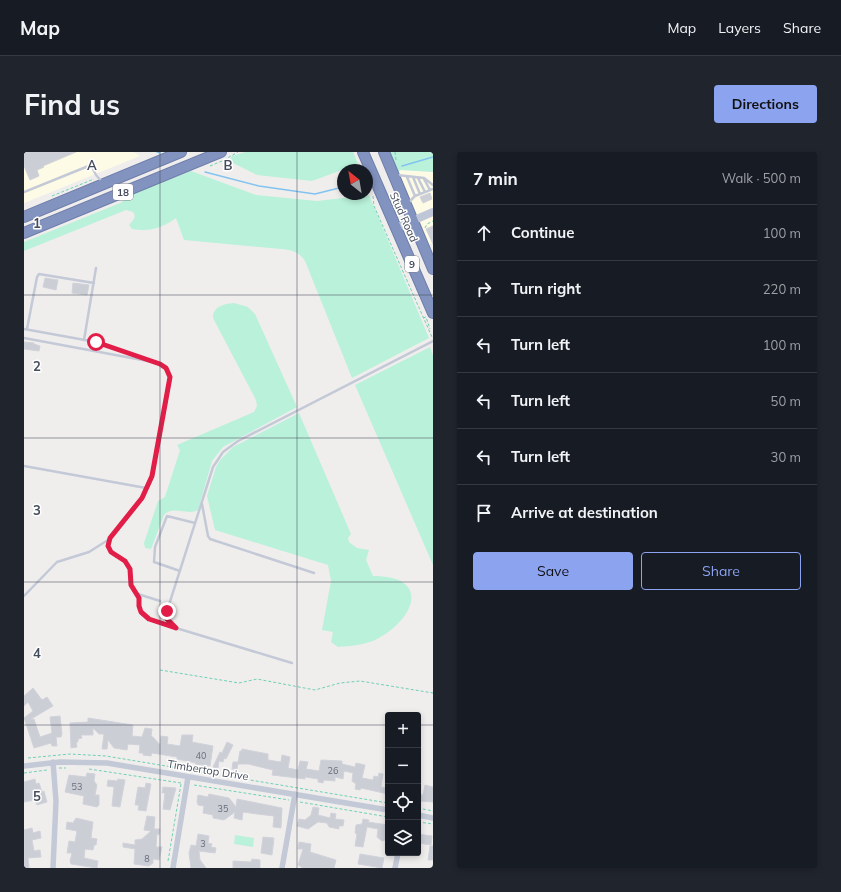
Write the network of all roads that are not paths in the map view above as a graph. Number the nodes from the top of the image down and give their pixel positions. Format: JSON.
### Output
{"nodes":[{"id":1,"x":180,"y":152,"type":"edge"},
{"id":2,"x":221,"y":152,"type":"edge"},
{"id":3,"x":359,"y":152,"type":"edge"},
{"id":4,"x":364,"y":152,"type":"edge"},
{"id":5,"x":384,"y":152,"type":"edge"},
{"id":6,"x":365,"y":164,"type":"edge"},
{"id":7,"x":369,"y":164,"type":"edge"},
{"id":8,"x":393,"y":174,"type":"junction"},
{"id":9,"x":96,"y":175,"type":"junction"},
{"id":10,"x":373,"y":175,"type":"edge"},
{"id":11,"x":407,"y":176,"type":"junction"},
{"id":12,"x":412,"y":177,"type":"junction"},
{"id":13,"x":418,"y":178,"type":"junction"},
{"id":14,"x":424,"y":178,"type":"junction"},
{"id":15,"x":107,"y":182,"type":"junction"},
{"id":16,"x":433,"y":185,"type":"edge"},
{"id":17,"x":92,"y":189,"type":"junction"},
{"id":18,"x":433,"y":189,"type":"edge"},
{"id":19,"x":430,"y":190,"type":"junction"},
{"id":20,"x":24,"y":192,"type":"edge"},
{"id":21,"x":425,"y":192,"type":"junction"},
{"id":22,"x":420,"y":194,"type":"junction"},
{"id":23,"x":415,"y":196,"type":"junction"},
{"id":24,"x":406,"y":204,"type":"junction"},
{"id":25,"x":433,"y":212,"type":"edge"},
{"id":26,"x":24,"y":217,"type":"edge"},
{"id":27,"x":413,"y":221,"type":"junction"},
{"id":28,"x":396,"y":228,"type":"junction"},
{"id":29,"x":24,"y":233,"type":"edge"},
{"id":30,"x":96,"y":268,"type":"dead end"},
{"id":31,"x":433,"y":269,"type":"edge"},
{"id":32,"x":94,"y":283,"type":"junction"},
{"id":33,"x":433,"y":312,"type":"edge"},
{"id":34,"x":25,"y":329,"type":"edge"},
{"id":35,"x":24,"y":338,"type":"edge"},
{"id":36,"x":84,"y":340,"type":"junction"},
{"id":37,"x":433,"y":341,"type":"edge"},
{"id":38,"x":148,"y":361,"type":"junction"},
{"id":39,"x":24,"y":466,"type":"edge"},
{"id":40,"x":146,"y":488,"type":"junction"},
{"id":41,"x":202,"y":504,"type":"junction"},
{"id":42,"x":195,"y":523,"type":"junction"},
{"id":43,"x":109,"y":540,"type":"junction"},
{"id":44,"x":180,"y":571,"type":"junction"},
{"id":45,"x":314,"y":573,"type":"dead end"},
{"id":46,"x":137,"y":594,"type":"junction"},
{"id":47,"x":24,"y":596,"type":"edge"},
{"id":48,"x":160,"y":601,"type":"dead end"},
{"id":49,"x":176,"y":628,"type":"junction"},
{"id":50,"x":292,"y":663,"type":"dead end"},
{"id":51,"x":53,"y":762,"type":"junction"},
{"id":52,"x":24,"y":764,"type":"edge"},
{"id":53,"x":188,"y":777,"type":"junction"},
{"id":54,"x":295,"y":794,"type":"junction"},
{"id":55,"x":385,"y":809,"type":"edge"},
{"id":56,"x":421,"y":816,"type":"edge"},
{"id":57,"x":433,"y":818,"type":"edge"},
{"id":58,"x":397,"y":856,"type":"edge"},
{"id":59,"x":53,"y":868,"type":"edge"},
{"id":60,"x":173,"y":868,"type":"edge"},
{"id":61,"x":282,"y":868,"type":"edge"},
{"id":62,"x":395,"y":868,"type":"edge"}],
"edges":[{"from":1,"to":15,"type":"highway","number":"18"},
{"from":2,"to":29,"type":"highway","number":"18"},
{"from":3,"to":6,"type":"highway"},
{"from":4,"to":7,"type":"highway","name":"Stud Road","number":"9"},
{"from":5,"to":8,"type":"highway","name":"Stud Road","number":"9"},
{"from":8,"to":11,"type":"lane"},
{"from":8,"to":24,"type":"highway","name":"Stud Road","number":"9"},
{"from":9,"to":15,"type":"lane"},
{"from":9,"to":17,"type":"lane"},
{"from":9,"to":20,"type":"lane"},
{"from":10,"to":28,"type":"highway","name":"Stud Road","number":"9"},
{"from":11,"to":12,"type":"lane"},
{"from":11,"to":23,"type":"lane"},
{"from":12,"to":13,"type":"lane"},
{"from":12,"to":22,"type":"lane"},
{"from":13,"to":14,"type":"lane"},
{"from":13,"to":21,"type":"lane"},
{"from":14,"to":16,"type":"lane"},
{"from":14,"to":19,"type":"lane"},
{"from":15,"to":17,"type":"highway","number":"18"},
{"from":17,"to":26,"type":"highway","number":"18"},
{"from":18,"to":19,"type":"lane"},
{"from":19,"to":21,"type":"lane"},
{"from":21,"to":22,"type":"lane"},
{"from":22,"to":23,"type":"lane"},
{"from":23,"to":24,"type":"lane"},
{"from":24,"to":27,"type":"highway","name":"Stud Road","number":"9"},
{"from":25,"to":27,"type":"main road"},
{"from":27,"to":28,"type":"main road"},
{"from":27,"to":31,"type":"highway","name":"Stud Road","number":"9"},
{"from":28,"to":33,"type":"highway","name":"Stud Road","number":"9"},
{"from":30,"to":32,"type":"lane"},
{"from":32,"to":34,"type":"lane"},
{"from":32,"to":36,"type":"lane"},
{"from":34,"to":36,"type":"lane"},
{"from":35,"to":38,"type":"lane"},
{"from":36,"to":38,"type":"lane"},
{"from":37,"to":41,"type":"lane"},
{"from":38,"to":40,"type":"lane"},
{"from":39,"to":40,"type":"lane"},
{"from":40,"to":43,"type":"lane"},
{"from":41,"to":42,"type":"lane"},
{"from":41,"to":45,"type":"lane"},
{"from":42,"to":44,"type":"lane"},
{"from":42,"to":44,"type":"lane"},
{"from":43,"to":46,"type":"lane"},
{"from":43,"to":47,"type":"lane"},
{"from":44,"to":49,"type":"lane"},
{"from":46,"to":48,"type":"lane"},
{"from":46,"to":49,"type":"lane"},
{"from":49,"to":50,"type":"lane"},
{"from":51,"to":52,"type":"street","name":"Timbertop Drive"},
{"from":51,"to":53,"type":"street","name":"Timbertop Drive"},
{"from":51,"to":59,"type":"street"},
{"from":53,"to":54,"type":"street","name":"Timbertop Drive"},
{"from":53,"to":60,"type":"street"},
{"from":54,"to":55,"type":"street","name":"Timbertop Drive"},
{"from":54,"to":61,"type":"street"},
{"from":56,"to":57,"type":"street"},
{"from":58,"to":62,"type":"street"}]}
